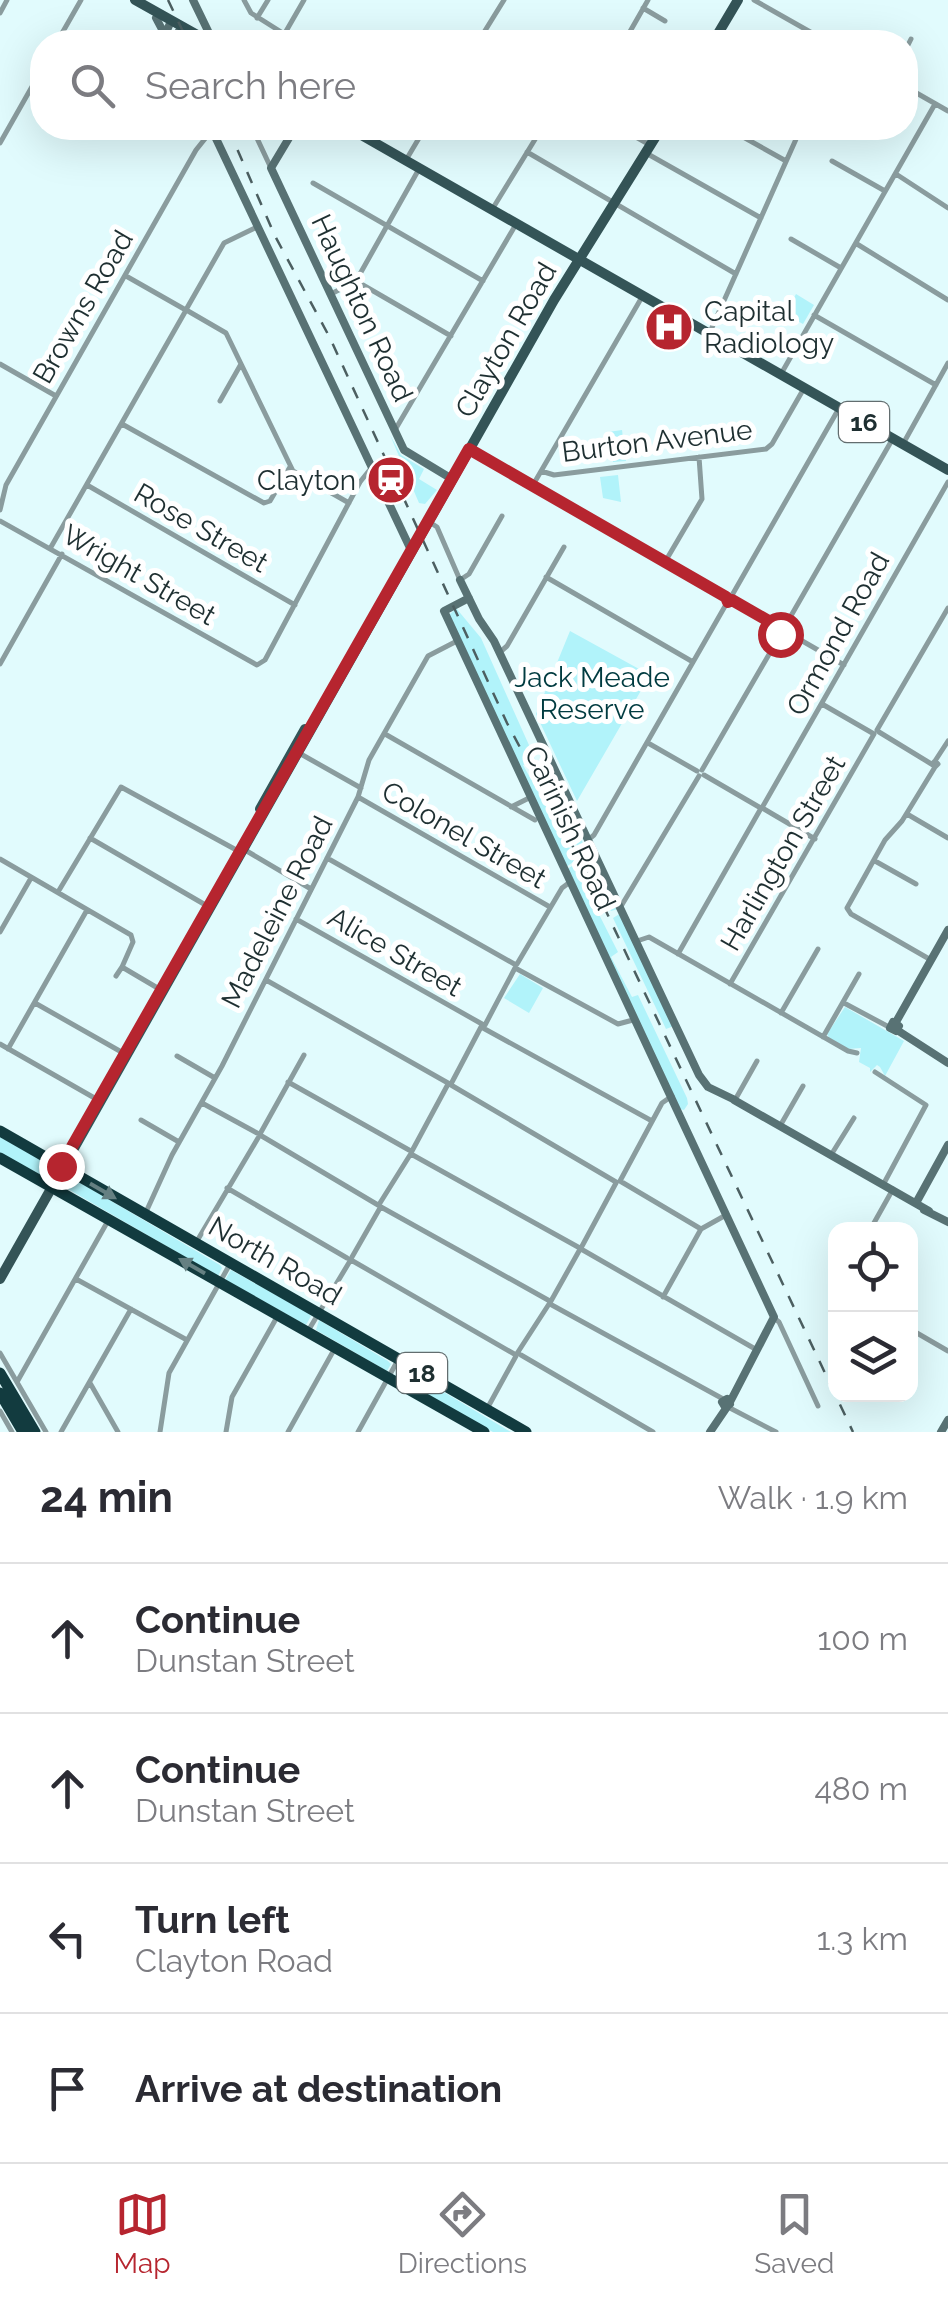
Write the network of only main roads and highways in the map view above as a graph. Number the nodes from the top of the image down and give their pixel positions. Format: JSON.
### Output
{"nodes":[{"id":1,"x":126,"y":0,"type":"edge"},
{"id":2,"x":135,"y":0,"type":"edge"},
{"id":3,"x":733,"y":3,"type":"edge"},
{"id":4,"x":169,"y":30,"type":"edge"},
{"id":5,"x":169,"y":30,"type":"edge"},
{"id":6,"x":719,"y":30,"type":"edge"},
{"id":7,"x":374,"y":140,"type":"edge"},
{"id":8,"x":654,"y":140,"type":"edge"},
{"id":9,"x":590,"y":240,"type":"junction"},
{"id":10,"x":562,"y":247,"type":"junction"},
{"id":11,"x":579,"y":257,"type":"junction"},
{"id":12,"x":595,"y":266,"type":"junction"},
{"id":13,"x":568,"y":275,"type":"junction"},
{"id":14,"x":948,"y":470,"type":"edge"},
{"id":15,"x":336,"y":682,"type":"junction"},
{"id":16,"x":252,"y":830,"type":"junction"},
{"id":17,"x":0,"y":1131,"type":"edge"},
{"id":18,"x":0,"y":1158,"type":"edge"},
{"id":19,"x":61,"y":1166,"type":"junction"},
{"id":20,"x":51,"y":1187,"type":"junction"},
{"id":21,"x":0,"y":1278,"type":"edge"},
{"id":22,"x":0,"y":1373,"type":"edge"},
{"id":23,"x":6,"y":1392,"type":"edge"},
{"id":24,"x":522,"y":1431,"type":"edge"},
{"id":25,"x":22,"y":1432,"type":"edge"},
{"id":26,"x":35,"y":1432,"type":"edge"},
{"id":27,"x":484,"y":1432,"type":"edge"}],
"edges":[{"from":1,"to":4,"type":"main road"},
{"from":2,"to":5,"type":"main road"},
{"from":3,"to":6,"type":"main road"},
{"from":7,"to":10,"type":"main road","number":"16"},
{"from":8,"to":9,"type":"main road","name":"Clayton Road"},
{"from":9,"to":10,"type":"main road"},
{"from":9,"to":11,"type":"main road","name":"Clayton Road"},
{"from":9,"to":12,"type":"main road"},
{"from":10,"to":11,"type":"main road","number":"16"},
{"from":10,"to":13,"type":"main road"},
{"from":11,"to":12,"type":"main road","number":"16"},
{"from":11,"to":13,"type":"main road","name":"Clayton Road"},
{"from":12,"to":13,"type":"main road"},
{"from":12,"to":14,"type":"main road","number":"16"},
{"from":13,"to":15,"type":"main road","name":"Clayton Road"},
{"from":15,"to":16,"type":"main road","name":"Clayton Road"},
{"from":15,"to":16,"type":"main road","name":"Clayton Road"},
{"from":16,"to":19,"type":"main road","name":"Clayton Road"},
{"from":17,"to":19,"type":"highway","name":"North Road","number":"18"},
{"from":18,"to":20,"type":"highway","name":"North Road","number":"18"},
{"from":19,"to":20,"type":"main road","name":"Clayton Road"},
{"from":19,"to":24,"type":"highway","name":"North Road","number":"18","one_way":true},
{"from":20,"to":21,"type":"main road","name":"Clayton Road"},
{"from":27,"to":20,"type":"highway","name":"North Road","number":"18","one_way":true},
{"from":22,"to":23,"type":"highway"},
{"from":23,"to":25,"type":"highway"},
{"from":23,"to":26,"type":"highway"}]}
